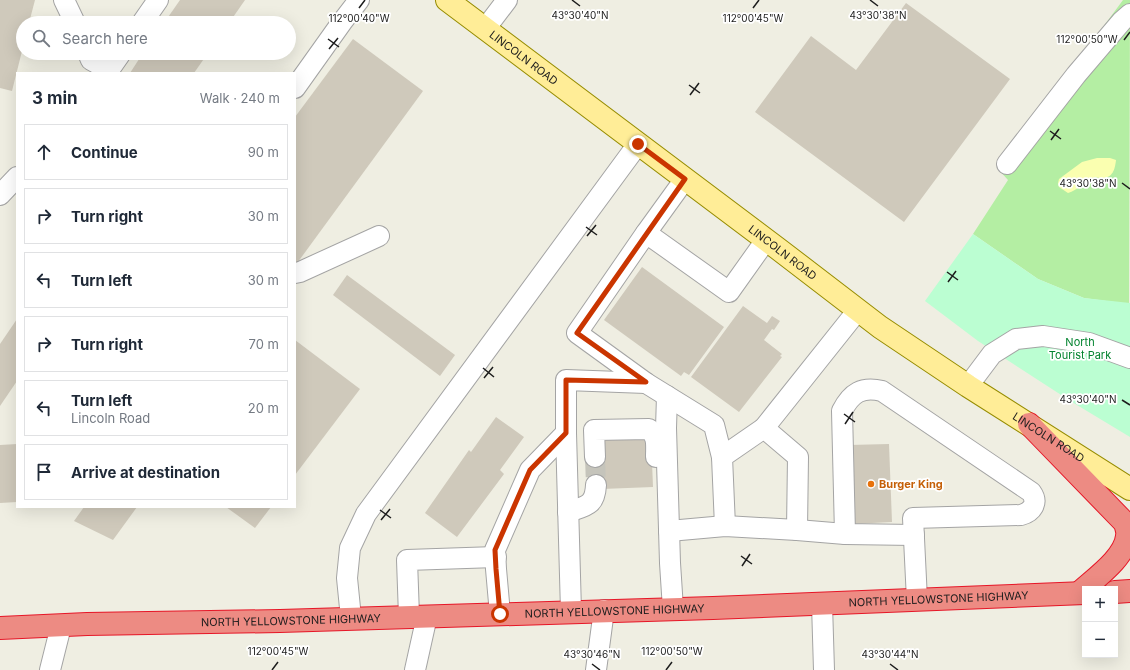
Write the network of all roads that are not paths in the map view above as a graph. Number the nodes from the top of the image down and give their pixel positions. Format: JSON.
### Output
{"nodes":[{"id":1,"x":64,"y":0,"type":"edge"},
{"id":2,"x":158,"y":0,"type":"edge"},
{"id":3,"x":447,"y":0,"type":"edge"},
{"id":4,"x":507,"y":0,"type":"edge"},
{"id":5,"x":356,"y":4,"type":"edge"},
{"id":6,"x":1130,"y":14,"type":"edge"},
{"id":7,"x":72,"y":16,"type":"edge"},
{"id":8,"x":147,"y":16,"type":"edge"},
{"id":9,"x":485,"y":29,"type":"junction"},
{"id":10,"x":91,"y":60,"type":"edge"},
{"id":11,"x":116,"y":60,"type":"edge"},
{"id":12,"x":108,"y":72,"type":"edge"},
{"id":13,"x":296,"y":87,"type":"edge"},
{"id":14,"x":638,"y":144,"type":"junction"},
{"id":15,"x":1007,"y":164,"type":"dead end"},
{"id":16,"x":16,"y":178,"type":"edge"},
{"id":17,"x":685,"y":179,"type":"junction"},
{"id":18,"x":0,"y":195,"type":"edge"},
{"id":19,"x":646,"y":233,"type":"junction"},
{"id":20,"x":379,"y":236,"type":"dead end"},
{"id":21,"x":766,"y":240,"type":"junction"},
{"id":22,"x":296,"y":273,"type":"edge"},
{"id":23,"x":858,"y":310,"type":"junction"},
{"id":24,"x":1130,"y":358,"type":"edge"},
{"id":25,"x":646,"y":382,"type":"junction"},
{"id":26,"x":968,"y":386,"type":"junction"},
{"id":27,"x":667,"y":396,"type":"junction"},
{"id":28,"x":1029,"y":424,"type":"junction"},
{"id":29,"x":764,"y":428,"type":"junction"},
{"id":30,"x":566,"y":433,"type":"junction"},
{"id":31,"x":595,"y":457,"type":"tunnel mouth"},
{"id":32,"x":722,"y":457,"type":"junction"},
{"id":33,"x":596,"y":485,"type":"tunnel mouth"},
{"id":34,"x":1130,"y":489,"type":"edge"},
{"id":35,"x":668,"y":507,"type":"junction"},
{"id":36,"x":568,"y":512,"type":"junction"},
{"id":37,"x":725,"y":526,"type":"junction"},
{"id":38,"x":797,"y":530,"type":"junction"},
{"id":39,"x":669,"y":531,"type":"junction"},
{"id":40,"x":845,"y":534,"type":"junction"},
{"id":41,"x":914,"y":535,"type":"junction"},
{"id":42,"x":496,"y":557,"type":"junction"},
{"id":43,"x":1089,"y":586,"type":"edge"},
{"id":44,"x":1130,"y":591,"type":"edge"},
{"id":45,"x":1118,"y":592,"type":"edge"},
{"id":46,"x":1082,"y":593,"type":"edge"},
{"id":47,"x":917,"y":600,"type":"junction"},
{"id":48,"x":822,"y":604,"type":"junction"},
{"id":49,"x":673,"y":609,"type":"junction"},
{"id":50,"x":604,"y":610,"type":"junction"},
{"id":51,"x":570,"y":611,"type":"junction"},
{"id":52,"x":500,"y":614,"type":"junction"},
{"id":53,"x":418,"y":616,"type":"junction"},
{"id":54,"x":351,"y":618,"type":"junction"},
{"id":55,"x":61,"y":626,"type":"junction"},
{"id":56,"x":0,"y":628,"type":"edge"},
{"id":57,"x":50,"y":670,"type":"edge"},
{"id":58,"x":415,"y":670,"type":"edge"},
{"id":59,"x":596,"y":670,"type":"edge"},
{"id":60,"x":824,"y":670,"type":"edge"}],
"edges":[{"from":1,"to":7,"type":"street"},
{"from":2,"to":8,"type":"street"},
{"from":3,"to":9,"type":"main road","name":"LINCOLN ROAD"},
{"from":4,"to":9,"type":"street"},
{"from":5,"to":13,"type":"street"},
{"from":6,"to":15,"type":"street"},
{"from":9,"to":14,"type":"main road","name":"LINCOLN ROAD"},
{"from":10,"to":12,"type":"street"},
{"from":11,"to":12,"type":"street"},
{"from":14,"to":17,"type":"main road","name":"LINCOLN ROAD"},
{"from":14,"to":54,"type":"street"},
{"from":16,"to":18,"type":"street"},
{"from":17,"to":19,"type":"street"},
{"from":17,"to":21,"type":"main road","name":"LINCOLN ROAD"},
{"from":19,"to":21,"type":"street"},
{"from":19,"to":25,"type":"street"},
{"from":20,"to":22,"type":"street"},
{"from":21,"to":23,"type":"main road","name":"LINCOLN ROAD"},
{"from":23,"to":26,"type":"main road","name":"LINCOLN ROAD"},
{"from":23,"to":29,"type":"street"},
{"from":24,"to":26,"type":"street"},
{"from":25,"to":27,"type":"street"},
{"from":25,"to":30,"type":"street"},
{"from":26,"to":28,"type":"main road","name":"LINCOLN ROAD"},
{"from":27,"to":32,"type":"street"},
{"from":27,"to":35,"type":"street"},
{"from":28,"to":34,"type":"main road","name":"LINCOLN ROAD"},
{"from":28,"to":43,"type":"highway"},
{"from":29,"to":32,"type":"street"},
{"from":29,"to":38,"type":"street"},
{"from":30,"to":36,"type":"street"},
{"from":30,"to":42,"type":"street"},
{"from":31,"to":35,"type":"street"},
{"from":32,"to":37,"type":"street"},
{"from":33,"to":36,"type":"street"},
{"from":35,"to":39,"type":"street"},
{"from":36,"to":51,"type":"street"},
{"from":37,"to":38,"type":"street"},
{"from":37,"to":39,"type":"street"},
{"from":38,"to":40,"type":"street"},
{"from":39,"to":49,"type":"street"},
{"from":40,"to":41,"type":"street"},
{"from":40,"to":41,"type":"street"},
{"from":41,"to":47,"type":"street"},
{"from":42,"to":52,"type":"street"},
{"from":42,"to":53,"type":"street"},
{"from":44,"to":45,"type":"highway"},
{"from":46,"to":47,"type":"highway","name":"NORTH YELLOWSTONE HIGHWAY"},
{"from":47,"to":48,"type":"highway","name":"NORTH YELLOWSTONE HIGHWAY"},
{"from":48,"to":49,"type":"highway","name":"NORTH YELLOWSTONE HIGHWAY"},
{"from":48,"to":60,"type":"street"},
{"from":49,"to":50,"type":"highway","name":"NORTH YELLOWSTONE HIGHWAY"},
{"from":50,"to":51,"type":"highway","name":"NORTH YELLOWSTONE HIGHWAY"},
{"from":50,"to":59,"type":"street"},
{"from":51,"to":52,"type":"highway","name":"NORTH YELLOWSTONE HIGHWAY"},
{"from":52,"to":53,"type":"highway","name":"NORTH YELLOWSTONE HIGHWAY"},
{"from":53,"to":54,"type":"highway","name":"NORTH YELLOWSTONE HIGHWAY"},
{"from":53,"to":58,"type":"street"},
{"from":54,"to":55,"type":"highway","name":"NORTH YELLOWSTONE HIGHWAY"},
{"from":55,"to":56,"type":"highway","name":"NORTH YELLOWSTONE HIGHWAY"},
{"from":55,"to":57,"type":"street"}]}
